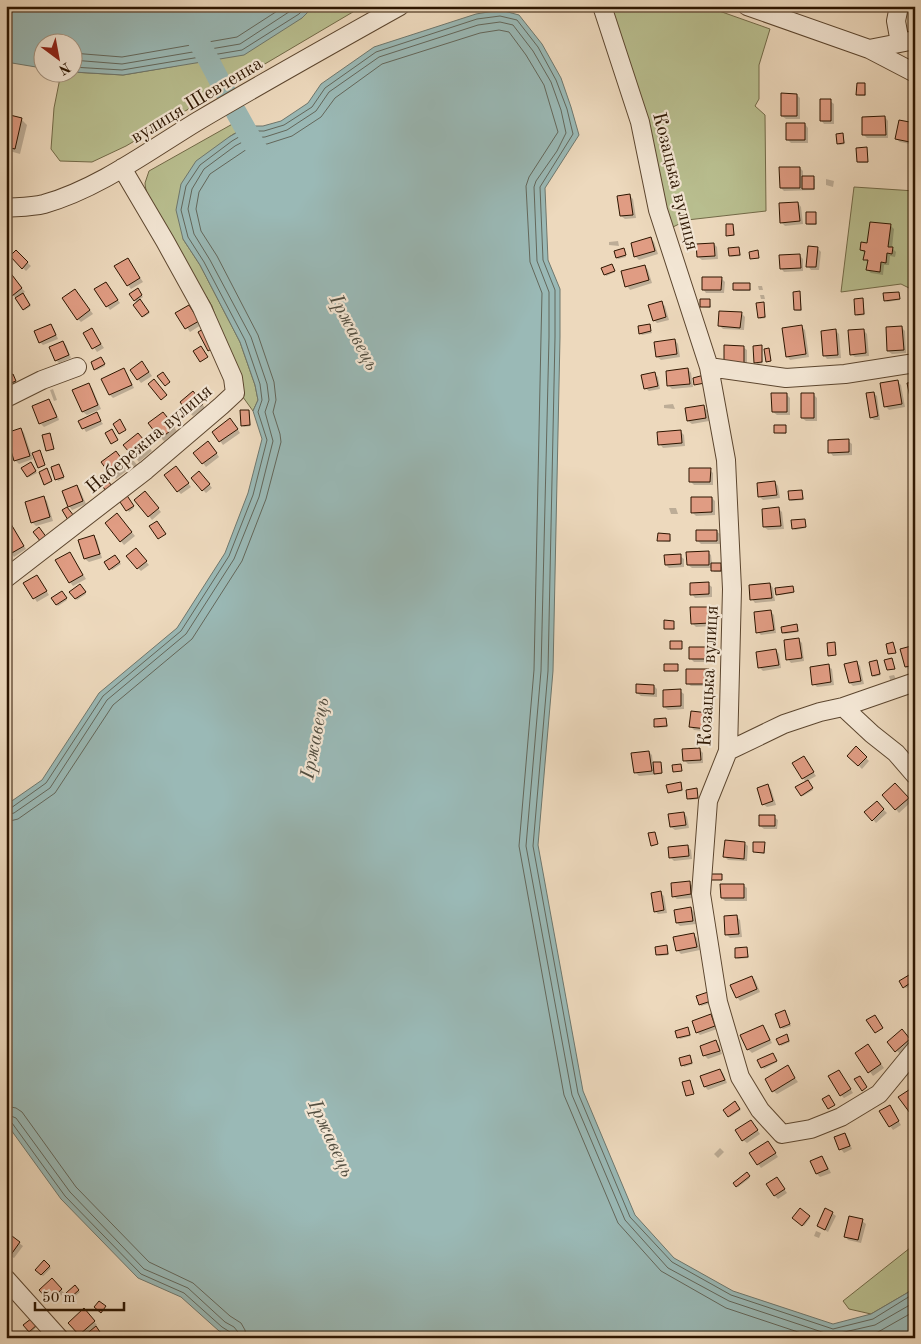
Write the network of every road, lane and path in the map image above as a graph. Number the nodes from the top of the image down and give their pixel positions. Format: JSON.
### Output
{"nodes":[{"id":1,"x":400,"y":6,"type":"edge"},
{"id":2,"x":602,"y":6,"type":"edge"},
{"id":3,"x":747,"y":6,"type":"edge"},
{"id":4,"x":899,"y":6,"type":"edge"},
{"id":5,"x":778,"y":12,"type":"edge"},
{"id":6,"x":908,"y":41,"type":"edge"},
{"id":7,"x":869,"y":49,"type":"junction"},
{"id":8,"x":915,"y":73,"type":"edge"},
{"id":9,"x":122,"y":168,"type":"junction"},
{"id":10,"x":6,"y":208,"type":"edge"},
{"id":11,"x":915,"y":363,"type":"edge"},
{"id":12,"x":77,"y":366,"type":"dead end"},
{"id":13,"x":709,"y":367,"type":"junction"},
{"id":14,"x":6,"y":398,"type":"edge"},
{"id":15,"x":6,"y":578,"type":"edge"},
{"id":16,"x":915,"y":682,"type":"edge"},
{"id":17,"x":843,"y":707,"type":"junction"},
{"id":18,"x":728,"y":751,"type":"junction"},
{"id":19,"x":915,"y":774,"type":"edge"},
{"id":20,"x":915,"y":1050,"type":"edge"},
{"id":21,"x":6,"y":1280,"type":"edge"},
{"id":22,"x":59,"y":1338,"type":"edge"}],
"edges":[{"from":1,"to":9,"type":"street","name":"вулиця Шевченка"},
{"from":2,"to":13,"type":"street","name":"Козацька вулиця"},
{"from":3,"to":5,"type":"street"},
{"from":4,"to":6,"type":"street"},
{"from":5,"to":7,"type":"street"},
{"from":6,"to":7,"type":"street"},
{"from":7,"to":8,"type":"street"},
{"from":9,"to":10,"type":"street","name":"вулиця Шевченка"},
{"from":9,"to":15,"type":"street","name":"Набережна вулиця"},
{"from":11,"to":13,"type":"street"},
{"from":12,"to":14,"type":"street"},
{"from":13,"to":18,"type":"street","name":"Козацька вулиця"},
{"from":16,"to":17,"type":"street"},
{"from":17,"to":18,"type":"street"},
{"from":17,"to":19,"type":"street"},
{"from":18,"to":20,"type":"street","name":"Козацька вулиця"},
{"from":21,"to":22,"type":"street"}]}
